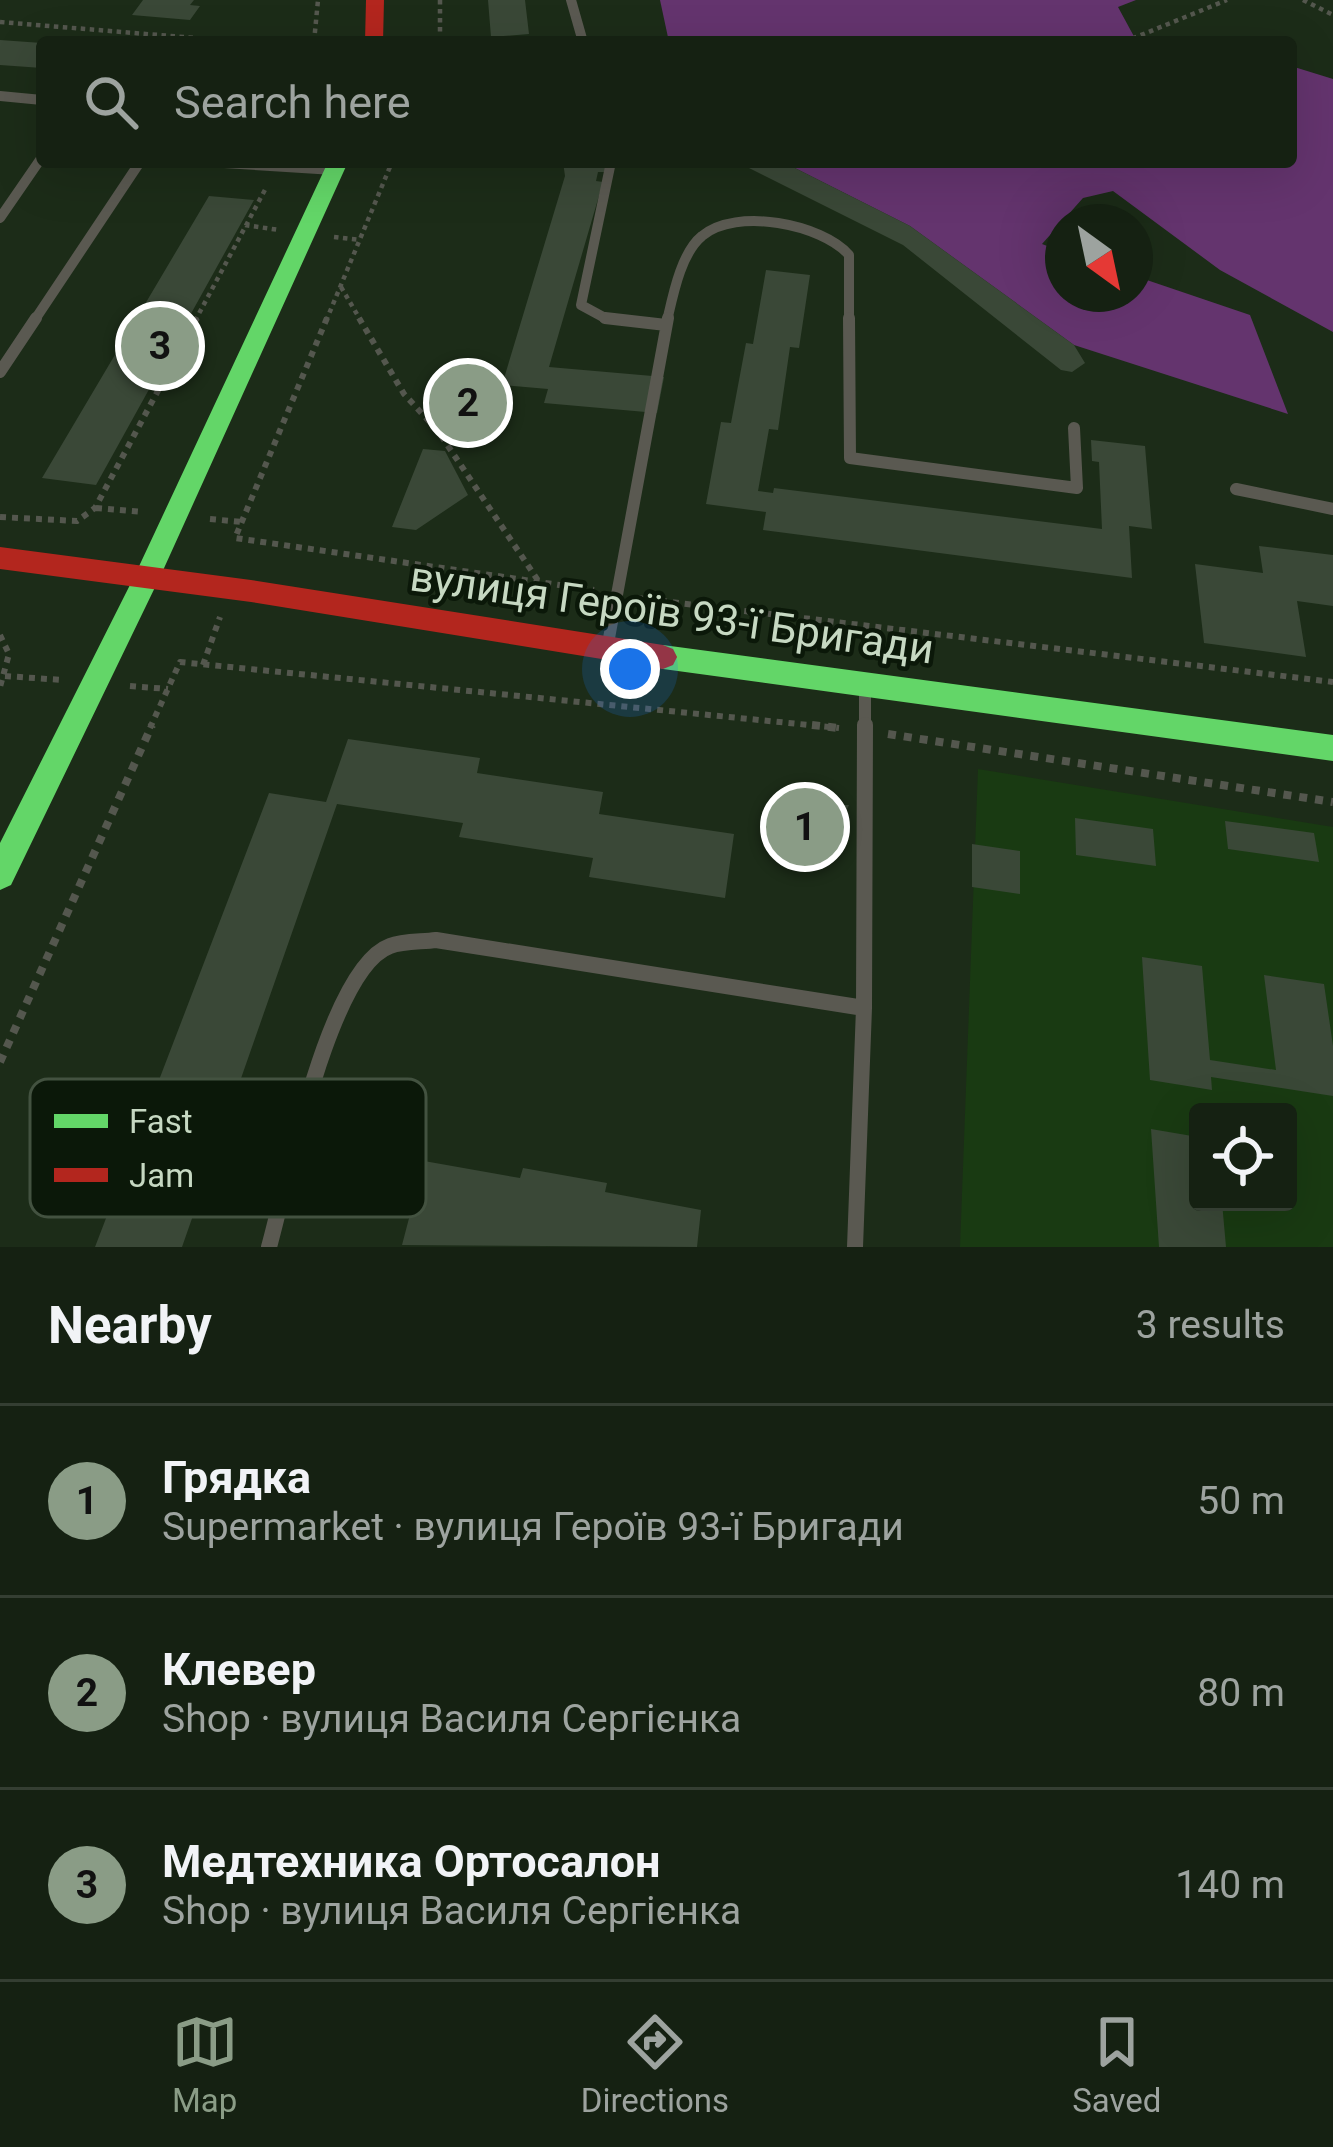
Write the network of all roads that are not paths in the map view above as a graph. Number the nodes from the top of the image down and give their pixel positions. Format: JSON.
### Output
{"nodes":[{"id":1,"x":375,"y":0,"type":"edge"},
{"id":2,"x":571,"y":0,"type":"edge"},
{"id":3,"x":374,"y":36,"type":"edge"},
{"id":4,"x":581,"y":36,"type":"edge"},
{"id":5,"x":0,"y":96,"type":"edge"},
{"id":6,"x":36,"y":99,"type":"edge"},
{"id":7,"x":36,"y":167,"type":"edge"},
{"id":8,"x":136,"y":168,"type":"edge"},
{"id":9,"x":335,"y":168,"type":"edge"},
{"id":10,"x":610,"y":168,"type":"edge"},
{"id":11,"x":0,"y":218,"type":"edge"},
{"id":12,"x":665,"y":326,"type":"junction"},
{"id":13,"x":2,"y":367,"type":"edge"},
{"id":14,"x":1074,"y":428,"type":"dead end"},
{"id":15,"x":1236,"y":489,"type":"dead end"},
{"id":16,"x":1333,"y":509,"type":"edge"},
{"id":17,"x":0,"y":558,"type":"edge"},
{"id":18,"x":148,"y":578,"type":"junction"},
{"id":19,"x":607,"y":650,"type":"junction"},
{"id":20,"x":865,"y":682,"type":"junction"},
{"id":21,"x":1333,"y":748,"type":"edge"},
{"id":22,"x":0,"y":875,"type":"edge"},
{"id":23,"x":863,"y":1008,"type":"junction"},
{"id":24,"x":316,"y":1079,"type":"edge"},
{"id":25,"x":277,"y":1217,"type":"edge"},
{"id":26,"x":269,"y":1247,"type":"edge"},
{"id":27,"x":855,"y":1247,"type":"edge"}],
"edges":[{"from":1,"to":3,"type":"street"},
{"from":2,"to":4,"type":"lane"},
{"from":5,"to":6,"type":"lane"},
{"from":7,"to":11,"type":"lane"},
{"from":8,"to":13,"type":"lane"},
{"from":9,"to":18,"type":"street"},
{"from":10,"to":12,"type":"lane"},
{"from":12,"to":14,"type":"lane"},
{"from":12,"to":19,"type":"lane"},
{"from":15,"to":16,"type":"lane"},
{"from":17,"to":18,"type":"street","name":"вулиця Героїв 93-ї Бригади"},
{"from":18,"to":19,"type":"street","name":"вулиця Героїв 93-ї Бригади"},
{"from":18,"to":22,"type":"street"},
{"from":19,"to":20,"type":"street","name":"вулиця Героїв 93-ї Бригади"},
{"from":20,"to":21,"type":"street","name":"вулиця Героїв 93-ї Бригади"},
{"from":20,"to":23,"type":"lane"},
{"from":23,"to":24,"type":"lane"},
{"from":23,"to":27,"type":"lane"},
{"from":25,"to":26,"type":"lane"}]}
